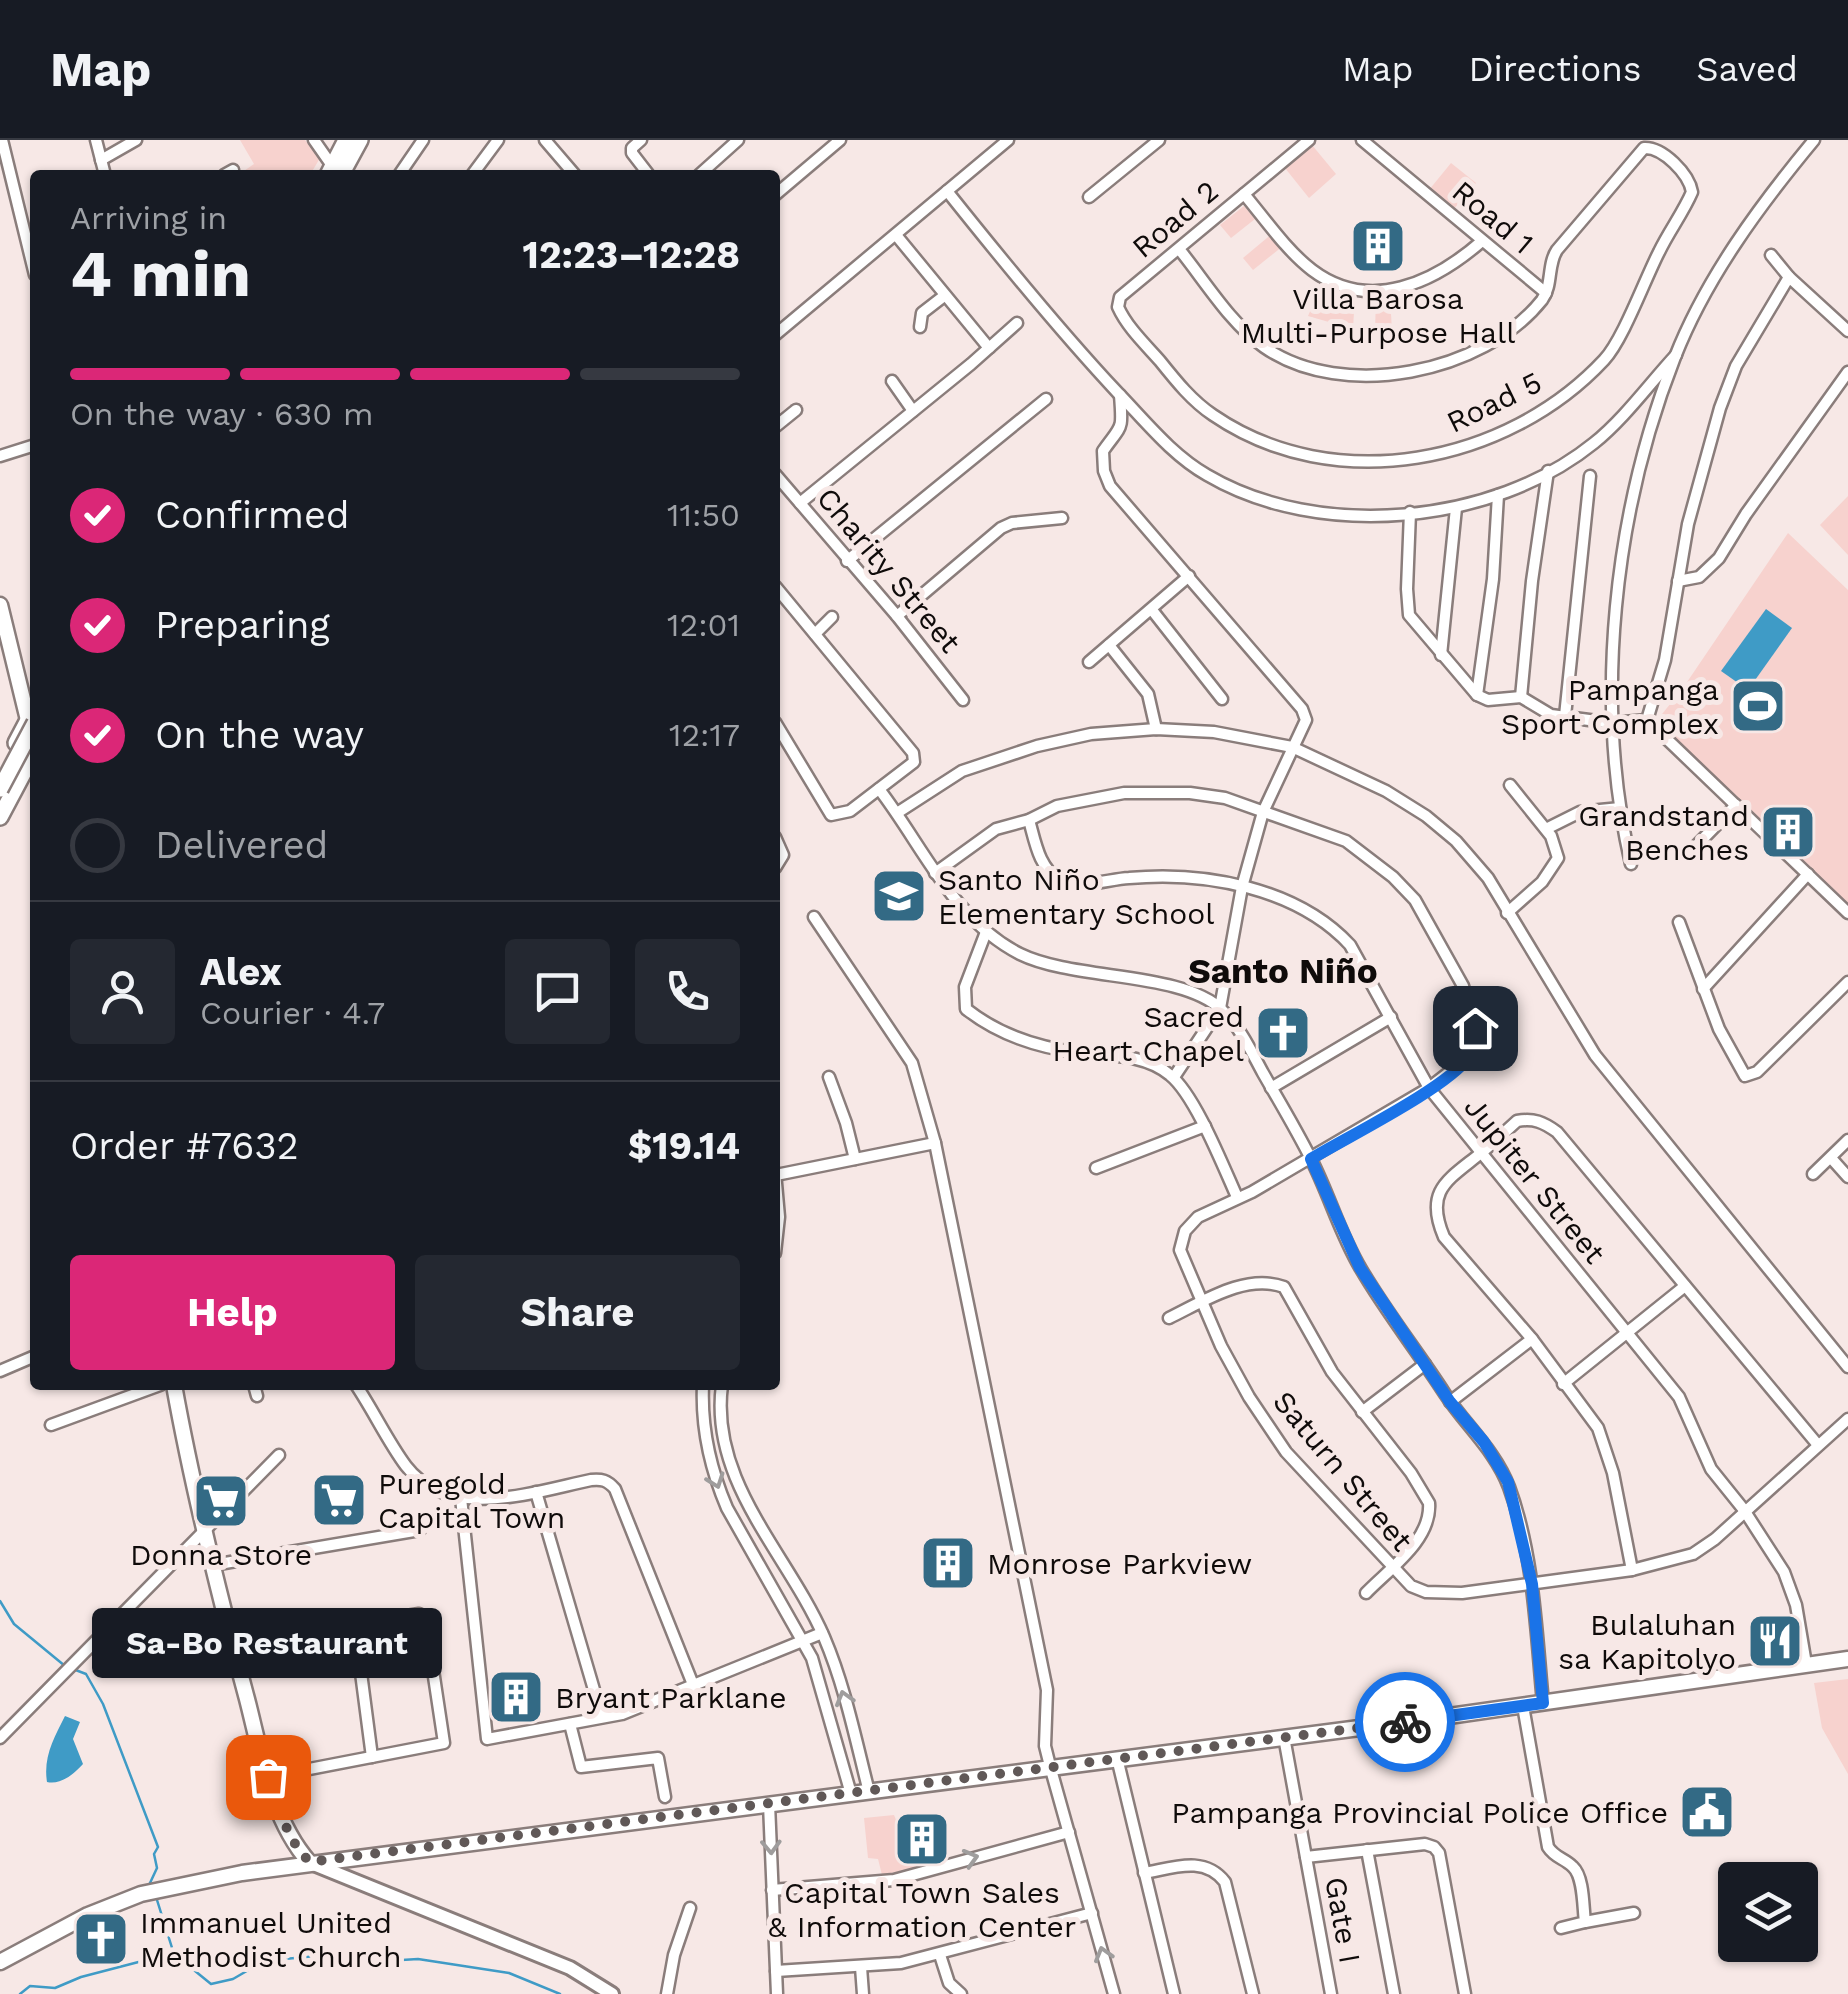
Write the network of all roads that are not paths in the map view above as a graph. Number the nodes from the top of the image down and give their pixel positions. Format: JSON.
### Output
{"nodes":[{"id":1,"x":2,"y":140,"type":"edge"},
{"id":2,"x":96,"y":140,"type":"edge"},
{"id":3,"x":136,"y":140,"type":"edge"},
{"id":4,"x":314,"y":140,"type":"edge"},
{"id":5,"x":346,"y":140,"type":"edge"},
{"id":6,"x":360,"y":140,"type":"edge"},
{"id":7,"x":423,"y":140,"type":"edge"},
{"id":8,"x":498,"y":140,"type":"edge"},
{"id":9,"x":545,"y":140,"type":"edge"},
{"id":10,"x":738,"y":140,"type":"edge"},
{"id":11,"x":840,"y":140,"type":"edge"},
{"id":12,"x":1008,"y":140,"type":"edge"},
{"id":13,"x":1159,"y":140,"type":"edge"},
{"id":14,"x":1308,"y":140,"type":"edge"},
{"id":15,"x":1362,"y":140,"type":"edge"},
{"id":16,"x":1814,"y":140,"type":"edge"},
{"id":17,"x":637,"y":144,"type":"edge"},
{"id":18,"x":101,"y":160,"type":"junction"},
{"id":19,"x":104,"y":170,"type":"edge"},
{"id":20,"x":334,"y":170,"type":"edge"},
{"id":21,"x":336,"y":170,"type":"edge"},
{"id":22,"x":337,"y":170,"type":"edge"},
{"id":23,"x":402,"y":170,"type":"edge"},
{"id":24,"x":479,"y":170,"type":"edge"},
{"id":25,"x":570,"y":170,"type":"edge"},
{"id":26,"x":646,"y":170,"type":"edge"},
{"id":27,"x":705,"y":170,"type":"edge"},
{"id":28,"x":780,"y":191,"type":"edge"},
{"id":29,"x":947,"y":191,"type":"junction"},
{"id":30,"x":1244,"y":194,"type":"junction"},
{"id":31,"x":1089,"y":197,"type":"dead end"},
{"id":32,"x":896,"y":236,"type":"junction"},
{"id":33,"x":1482,"y":241,"type":"junction"},
{"id":34,"x":1179,"y":249,"type":"junction"},
{"id":35,"x":30,"y":254,"type":"edge"},
{"id":36,"x":1771,"y":255,"type":"dead end"},
{"id":37,"x":1789,"y":277,"type":"junction"},
{"id":38,"x":1546,"y":293,"type":"junction"},
{"id":39,"x":944,"y":296,"type":"junction"},
{"id":40,"x":1120,"y":296,"type":"joint"},
{"id":41,"x":1017,"y":323,"type":"dead end"},
{"id":42,"x":920,"y":327,"type":"dead end"},
{"id":43,"x":780,"y":331,"type":"edge"},
{"id":44,"x":1848,"y":332,"type":"edge"},
{"id":45,"x":989,"y":348,"type":"junction"},
{"id":46,"x":1676,"y":354,"type":"junction"},
{"id":47,"x":1848,"y":372,"type":"edge"},
{"id":48,"x":892,"y":381,"type":"dead end"},
{"id":49,"x":1120,"y":395,"type":"junction"},
{"id":50,"x":1046,"y":399,"type":"dead end"},
{"id":51,"x":796,"y":410,"type":"dead end"},
{"id":52,"x":913,"y":411,"type":"junction"},
{"id":53,"x":1141,"y":417,"type":"junction"},
{"id":54,"x":780,"y":424,"type":"edge"},
{"id":55,"x":1119,"y":434,"type":"junction"},
{"id":56,"x":30,"y":447,"type":"edge"},
{"id":57,"x":0,"y":456,"type":"edge"},
{"id":58,"x":1548,"y":471,"type":"junction"},
{"id":59,"x":1590,"y":476,"type":"dead end"},
{"id":60,"x":780,"y":480,"type":"edge"},
{"id":61,"x":1498,"y":496,"type":"junction"},
{"id":62,"x":800,"y":503,"type":"junction"},
{"id":63,"x":1456,"y":508,"type":"junction"},
{"id":64,"x":1410,"y":512,"type":"junction"},
{"id":65,"x":1062,"y":518,"type":"dead end"},
{"id":66,"x":847,"y":561,"type":"junction"},
{"id":67,"x":1189,"y":576,"type":"junction"},
{"id":68,"x":1678,"y":582,"type":"junction"},
{"id":69,"x":780,"y":592,"type":"edge"},
{"id":70,"x":0,"y":605,"type":"edge"},
{"id":71,"x":1152,"y":610,"type":"junction"},
{"id":72,"x":897,"y":616,"type":"junction"},
{"id":73,"x":832,"y":618,"type":"dead end"},
{"id":74,"x":815,"y":634,"type":"junction"},
{"id":75,"x":1109,"y":644,"type":"junction"},
{"id":76,"x":1441,"y":654,"type":"junction"},
{"id":77,"x":1089,"y":662,"type":"dead end"},
{"id":78,"x":1478,"y":695,"type":"junction"},
{"id":79,"x":1521,"y":697,"type":"junction"},
{"id":80,"x":1222,"y":698,"type":"dead end"},
{"id":81,"x":963,"y":700,"type":"dead end"},
{"id":82,"x":30,"y":707,"type":"edge"},
{"id":83,"x":1565,"y":716,"type":"junction"},
{"id":84,"x":1646,"y":720,"type":"junction"},
{"id":85,"x":30,"y":722,"type":"edge"},
{"id":86,"x":1612,"y":722,"type":"junction"},
{"id":87,"x":30,"y":724,"type":"edge"},
{"id":88,"x":1156,"y":729,"type":"junction"},
{"id":89,"x":780,"y":730,"type":"edge"},
{"id":90,"x":30,"y":744,"type":"edge"},
{"id":91,"x":15,"y":746,"type":"junction"},
{"id":92,"x":1292,"y":747,"type":"junction"},
{"id":93,"x":30,"y":753,"type":"edge"},
{"id":94,"x":30,"y":754,"type":"edge"},
{"id":95,"x":0,"y":774,"type":"edge"},
{"id":96,"x":1510,"y":785,"type":"dead end"},
{"id":97,"x":0,"y":789,"type":"edge"},
{"id":98,"x":879,"y":790,"type":"junction"},
{"id":99,"x":0,"y":805,"type":"edge"},
{"id":100,"x":1736,"y":805,"type":"junction"},
{"id":101,"x":1620,"y":808,"type":"junction"},
{"id":102,"x":1262,"y":812,"type":"junction"},
{"id":103,"x":897,"y":813,"type":"junction"},
{"id":104,"x":0,"y":817,"type":"edge"},
{"id":105,"x":1030,"y":820,"type":"junction"},
{"id":106,"x":1546,"y":828,"type":"junction"},
{"id":107,"x":1694,"y":848,"type":"dead end"},
{"id":108,"x":1632,"y":864,"type":"dead end"},
{"id":109,"x":935,"y":874,"type":"junction"},
{"id":110,"x":1808,"y":874,"type":"junction"},
{"id":111,"x":1242,"y":887,"type":"junction"},
{"id":112,"x":1507,"y":913,"type":"junction"},
{"id":113,"x":1848,"y":913,"type":"edge"},
{"id":114,"x":814,"y":917,"type":"dead end"},
{"id":115,"x":1679,"y":922,"type":"dead end"},
{"id":116,"x":986,"y":932,"type":"junction"},
{"id":117,"x":1848,"y":982,"type":"edge"},
{"id":118,"x":1703,"y":990,"type":"junction"},
{"id":119,"x":1220,"y":1008,"type":"junction"},
{"id":120,"x":1391,"y":1016,"type":"junction"},
{"id":121,"x":829,"y":1077,"type":"dead end"},
{"id":122,"x":1174,"y":1077,"type":"junction"},
{"id":123,"x":1271,"y":1088,"type":"junction"},
{"id":124,"x":1430,"y":1088,"type":"junction"},
{"id":125,"x":1205,"y":1126,"type":"junction"},
{"id":126,"x":1848,"y":1140,"type":"edge"},
{"id":127,"x":935,"y":1143,"type":"junction"},
{"id":128,"x":1482,"y":1152,"type":"junction"},
{"id":129,"x":1830,"y":1158,"type":"junction"},
{"id":130,"x":855,"y":1159,"type":"junction"},
{"id":131,"x":1311,"y":1159,"type":"junction"},
{"id":132,"x":1096,"y":1168,"type":"dead end"},
{"id":133,"x":780,"y":1172,"type":"edge"},
{"id":134,"x":1813,"y":1174,"type":"dead end"},
{"id":135,"x":1848,"y":1177,"type":"edge"},
{"id":136,"x":1237,"y":1197,"type":"junction"},
{"id":137,"x":1684,"y":1286,"type":"junction"},
{"id":138,"x":1201,"y":1303,"type":"junction"},
{"id":139,"x":1169,"y":1318,"type":"dead end"},
{"id":140,"x":1627,"y":1332,"type":"junction"},
{"id":141,"x":1532,"y":1339,"type":"junction"},
{"id":142,"x":30,"y":1358,"type":"edge"},
{"id":143,"x":1425,"y":1364,"type":"junction"},
{"id":144,"x":1848,"y":1367,"type":"edge"},
{"id":145,"x":0,"y":1371,"type":"edge"},
{"id":146,"x":1563,"y":1384,"type":"junction"},
{"id":147,"x":146,"y":1390,"type":"edge"},
{"id":148,"x":175,"y":1390,"type":"edge"},
{"id":149,"x":359,"y":1390,"type":"edge"},
{"id":150,"x":703,"y":1390,"type":"edge"},
{"id":151,"x":722,"y":1390,"type":"edge"},
{"id":152,"x":1450,"y":1402,"type":"junction"},
{"id":153,"x":1362,"y":1412,"type":"junction"},
{"id":154,"x":1848,"y":1419,"type":"edge"},
{"id":155,"x":51,"y":1425,"type":"dead end"},
{"id":156,"x":1818,"y":1445,"type":"junction"},
{"id":157,"x":279,"y":1455,"type":"dead end"},
{"id":158,"x":536,"y":1492,"type":"junction"},
{"id":159,"x":461,"y":1498,"type":"junction"},
{"id":160,"x":1744,"y":1510,"type":"junction"},
{"id":161,"x":202,"y":1530,"type":"junction"},
{"id":162,"x":420,"y":1530,"type":"dead end"},
{"id":163,"x":213,"y":1566,"type":"junction"},
{"id":164,"x":1390,"y":1568,"type":"junction"},
{"id":165,"x":1632,"y":1570,"type":"junction"},
{"id":166,"x":1532,"y":1584,"type":"junction"},
{"id":167,"x":1366,"y":1593,"type":"dead end"},
{"id":168,"x":356,"y":1626,"type":"junction"},
{"id":169,"x":822,"y":1633,"type":"junction"},
{"id":170,"x":804,"y":1641,"type":"junction"},
{"id":171,"x":136,"y":1644,"type":"dead end"},
{"id":172,"x":233,"y":1647,"type":"junction"},
{"id":173,"x":1848,"y":1659,"type":"edge"},
{"id":174,"x":1806,"y":1664,"type":"junction"},
{"id":175,"x":694,"y":1687,"type":"junction"},
{"id":176,"x":1543,"y":1703,"type":"junction"},
{"id":177,"x":1523,"y":1706,"type":"junction"},
{"id":178,"x":602,"y":1717,"type":"junction"},
{"id":179,"x":570,"y":1724,"type":"junction"},
{"id":180,"x":0,"y":1738,"type":"edge"},
{"id":181,"x":1284,"y":1738,"type":"junction"},
{"id":182,"x":372,"y":1757,"type":"junction"},
{"id":183,"x":1116,"y":1758,"type":"junction"},
{"id":184,"x":1050,"y":1766,"type":"junction"},
{"id":185,"x":268,"y":1777,"type":"junction"},
{"id":186,"x":868,"y":1792,"type":"junction"},
{"id":187,"x":851,"y":1794,"type":"junction"},
{"id":188,"x":665,"y":1797,"type":"dead end"},
{"id":189,"x":770,"y":1804,"type":"junction"},
{"id":190,"x":1069,"y":1832,"type":"junction"},
{"id":191,"x":1367,"y":1850,"type":"junction"},
{"id":192,"x":1306,"y":1856,"type":"junction"},
{"id":193,"x":309,"y":1862,"type":"junction"},
{"id":194,"x":1144,"y":1873,"type":"junction"},
{"id":195,"x":772,"y":1890,"type":"junction"},
{"id":196,"x":690,"y":1908,"type":"dead end"},
{"id":197,"x":1092,"y":1913,"type":"junction"},
{"id":198,"x":1634,"y":1913,"type":"dead end"},
{"id":199,"x":1586,"y":1922,"type":"junction"},
{"id":200,"x":1561,"y":1928,"type":"dead end"},
{"id":201,"x":940,"y":1955,"type":"junction"},
{"id":202,"x":0,"y":1962,"type":"edge"},
{"id":203,"x":861,"y":1966,"type":"junction"},
{"id":204,"x":776,"y":1971,"type":"junction"},
{"id":205,"x":1110,"y":1993,"type":"edge"},
{"id":206,"x":612,"y":1994,"type":"edge"},
{"id":207,"x":667,"y":1994,"type":"edge"},
{"id":208,"x":777,"y":1994,"type":"edge"},
{"id":209,"x":863,"y":1994,"type":"edge"},
{"id":210,"x":961,"y":1994,"type":"edge"},
{"id":211,"x":1174,"y":1994,"type":"edge"},
{"id":212,"x":1253,"y":1994,"type":"edge"},
{"id":213,"x":1331,"y":1994,"type":"edge"},
{"id":214,"x":1394,"y":1994,"type":"edge"},
{"id":215,"x":1465,"y":1994,"type":"edge"}],
"edges":[{"from":1,"to":35,"type":"street"},
{"from":2,"to":18,"type":"street"},
{"from":3,"to":18,"type":"street"},
{"from":4,"to":20,"type":"street"},
{"from":5,"to":21,"type":"highway"},
{"from":6,"to":22,"type":"highway"},
{"from":7,"to":23,"type":"street"},
{"from":8,"to":24,"type":"street"},
{"from":9,"to":25,"type":"street"},
{"from":10,"to":27,"type":"street"},
{"from":11,"to":28,"type":"street"},
{"from":12,"to":29,"type":"street"},
{"from":13,"to":31,"type":"street"},
{"from":14,"to":30,"type":"street","name":"Road 2"},
{"from":15,"to":33,"type":"street","name":"Road 1"},
{"from":16,"to":46,"type":"street"},
{"from":17,"to":26,"type":"street"},
{"from":18,"to":19,"type":"street"},
{"from":29,"to":32,"type":"street"},
{"from":29,"to":49,"type":"street"},
{"from":30,"to":33,"type":"street"},
{"from":30,"to":34,"type":"street","name":"Road 2"},
{"from":32,"to":39,"type":"street"},
{"from":32,"to":43,"type":"street"},
{"from":33,"to":38,"type":"street","name":"Road 1"},
{"from":34,"to":38,"type":"street"},
{"from":34,"to":40,"type":"street","name":"Road 2"},
{"from":36,"to":37,"type":"street"},
{"from":37,"to":44,"type":"street"},
{"from":37,"to":68,"type":"street"},
{"from":38,"to":40,"type":"street","name":"Road 5"},
{"from":39,"to":42,"type":"street"},
{"from":39,"to":45,"type":"street"},
{"from":41,"to":45,"type":"street"},
{"from":45,"to":52,"type":"street"},
{"from":46,"to":58,"type":"street"},
{"from":46,"to":86,"type":"street"},
{"from":47,"to":68,"type":"street"},
{"from":48,"to":52,"type":"street"},
{"from":49,"to":53,"type":"street"},
{"from":49,"to":55,"type":"street"},
{"from":50,"to":66,"type":"street"},
{"from":51,"to":54,"type":"street"},
{"from":52,"to":62,"type":"street"},
{"from":53,"to":55,"type":"street"},
{"from":53,"to":64,"type":"street"},
{"from":55,"to":67,"type":"street"},
{"from":56,"to":57,"type":"street"},
{"from":58,"to":61,"type":"street"},
{"from":58,"to":79,"type":"street"},
{"from":59,"to":83,"type":"street"},
{"from":60,"to":62,"type":"street","name":"Charity Street"},
{"from":61,"to":63,"type":"street"},
{"from":61,"to":78,"type":"street"},
{"from":62,"to":66,"type":"street","name":"Charity Street"},
{"from":63,"to":64,"type":"street"},
{"from":63,"to":76,"type":"street"},
{"from":64,"to":76,"type":"street"},
{"from":65,"to":72,"type":"street"},
{"from":66,"to":72,"type":"street","name":"Charity Street"},
{"from":67,"to":71,"type":"street"},
{"from":67,"to":92,"type":"street"},
{"from":68,"to":84,"type":"street"},
{"from":69,"to":74,"type":"street"},
{"from":70,"to":82,"type":"main road"},
{"from":71,"to":75,"type":"street"},
{"from":71,"to":80,"type":"street"},
{"from":72,"to":81,"type":"street","name":"Charity Street"},
{"from":73,"to":74,"type":"street"},
{"from":74,"to":98,"type":"street"},
{"from":75,"to":77,"type":"street"},
{"from":75,"to":88,"type":"street"},
{"from":76,"to":78,"type":"street"},
{"from":78,"to":79,"type":"street"},
{"from":79,"to":83,"type":"street"},
{"from":83,"to":86,"type":"street"},
{"from":84,"to":86,"type":"street"},
{"from":84,"to":100,"type":"street"},
{"from":85,"to":91,"type":"highway"},
{"from":86,"to":101,"type":"street"},
{"from":87,"to":97,"type":"highway","bridge":true},
{"from":88,"to":92,"type":"street"},
{"from":88,"to":103,"type":"street"},
{"from":89,"to":98,"type":"street"},
{"from":90,"to":91,"type":"highway"},
{"from":91,"to":95,"type":"highway"},
{"from":92,"to":102,"type":"street"},
{"from":92,"to":112,"type":"street"},
{"from":93,"to":99,"type":"highway"},
{"from":94,"to":104,"type":"highway"},
{"from":96,"to":106,"type":"street"},
{"from":98,"to":103,"type":"street"},
{"from":100,"to":107,"type":"street"},
{"from":100,"to":110,"type":"street"},
{"from":101,"to":106,"type":"street"},
{"from":101,"to":108,"type":"street"},
{"from":102,"to":105,"type":"street"},
{"from":102,"to":111,"type":"street"},
{"from":102,"to":124,"type":"street","name":"Saturn Street"},
{"from":103,"to":109,"type":"street"},
{"from":105,"to":109,"type":"street"},
{"from":105,"to":111,"type":"street","name":"Jupiter Street"},
{"from":106,"to":112,"type":"street"},
{"from":109,"to":116,"type":"street"},
{"from":110,"to":113,"type":"street"},
{"from":110,"to":118,"type":"street"},
{"from":111,"to":119,"type":"street"},
{"from":111,"to":120,"type":"street","name":"Jupiter Street"},
{"from":112,"to":144,"type":"street"},
{"from":114,"to":127,"type":"street"},
{"from":115,"to":118,"type":"street"},
{"from":116,"to":119,"type":"street"},
{"from":116,"to":122,"type":"street"},
{"from":117,"to":118,"type":"street"},
{"from":119,"to":122,"type":"street"},
{"from":119,"to":123,"type":"street"},
{"from":120,"to":123,"type":"street"},
{"from":120,"to":124,"type":"street","name":"Jupiter Street"},
{"from":121,"to":130,"type":"street"},
{"from":122,"to":125,"type":"street"},
{"from":123,"to":131,"type":"street"},
{"from":124,"to":128,"type":"street","name":"Jupiter Street"},
{"from":124,"to":131,"type":"street","name":"Saturn Street"},
{"from":125,"to":132,"type":"street"},
{"from":125,"to":136,"type":"street"},
{"from":126,"to":129,"type":"street"},
{"from":127,"to":130,"type":"street"},
{"from":127,"to":184,"type":"street"},
{"from":128,"to":137,"type":"street"},
{"from":128,"to":140,"type":"street","name":"Jupiter Street"},
{"from":128,"to":141,"type":"street"},
{"from":129,"to":134,"type":"street"},
{"from":129,"to":135,"type":"street"},
{"from":130,"to":133,"type":"street"},
{"from":131,"to":136,"type":"street","name":"Saturn Street"},
{"from":131,"to":143,"type":"street"},
{"from":136,"to":138,"type":"street","name":"Saturn Street"},
{"from":137,"to":140,"type":"street"},
{"from":137,"to":156,"type":"street"},
{"from":138,"to":139,"type":"street"},
{"from":138,"to":153,"type":"street"},
{"from":138,"to":164,"type":"street","name":"Saturn Street"},
{"from":140,"to":146,"type":"street"},
{"from":140,"to":160,"type":"street","name":"Jupiter Street"},
{"from":141,"to":146,"type":"street"},
{"from":141,"to":152,"type":"street"},
{"from":142,"to":145,"type":"street"},
{"from":143,"to":152,"type":"street"},
{"from":143,"to":153,"type":"street"},
{"from":146,"to":165,"type":"street"},
{"from":147,"to":155,"type":"street"},
{"from":148,"to":161,"type":"main road"},
{"from":149,"to":159,"type":"street"},
{"from":150,"to":170,"type":"street","one_way":true},
{"from":151,"to":169,"type":"street"},
{"from":152,"to":166,"type":"street"},
{"from":153,"to":164,"type":"street"},
{"from":154,"to":156,"type":"street","name":"Saturn Street"},
{"from":156,"to":160,"type":"street","name":"Saturn Street"},
{"from":157,"to":161,"type":"street"},
{"from":158,"to":159,"type":"street"},
{"from":158,"to":175,"type":"street"},
{"from":158,"to":178,"type":"street"},
{"from":159,"to":179,"type":"street"},
{"from":160,"to":165,"type":"street","name":"Saturn Street"},
{"from":160,"to":174,"type":"street","name":"Jupiter Street"},
{"from":161,"to":163,"type":"main road"},
{"from":161,"to":180,"type":"street"},
{"from":162,"to":163,"type":"street"},
{"from":163,"to":172,"type":"main road"},
{"from":164,"to":166,"type":"street","name":"Saturn Street"},
{"from":164,"to":167,"type":"street"},
{"from":165,"to":166,"type":"street","name":"Saturn Street"},
{"from":166,"to":176,"type":"street"},
{"from":168,"to":172,"type":"street"},
{"from":168,"to":182,"type":"street"},
{"from":168,"to":182,"type":"street"},
{"from":169,"to":170,"type":"street"},
{"from":186,"to":169,"type":"street","one_way":true},
{"from":170,"to":175,"type":"street"},
{"from":170,"to":187,"type":"street"},
{"from":171,"to":172,"type":"street"},
{"from":172,"to":185,"type":"main road"},
{"from":173,"to":174,"type":"main road"},
{"from":174,"to":176,"type":"main road"},
{"from":175,"to":178,"type":"street"},
{"from":176,"to":177,"type":"main road"},
{"from":177,"to":181,"type":"main road"},
{"from":177,"to":199,"type":"street"},
{"from":178,"to":179,"type":"street"},
{"from":179,"to":188,"type":"street"},
{"from":181,"to":183,"type":"main road"},
{"from":181,"to":192,"type":"street","name":"Gate I"},
{"from":182,"to":185,"type":"street"},
{"from":183,"to":184,"type":"main road"},
{"from":183,"to":194,"type":"street"},
{"from":184,"to":186,"type":"main road"},
{"from":184,"to":190,"type":"street"},
{"from":185,"to":193,"type":"main road"},
{"from":186,"to":187,"type":"main road"},
{"from":187,"to":189,"type":"main road"},
{"from":189,"to":193,"type":"main road"},
{"from":189,"to":195,"type":"street","one_way":true},
{"from":195,"to":190,"type":"street","one_way":true},
{"from":190,"to":197,"type":"street"},
{"from":191,"to":192,"type":"street"},
{"from":191,"to":214,"type":"street"},
{"from":191,"to":215,"type":"street"},
{"from":192,"to":213,"type":"street","name":"Gate I"},
{"from":193,"to":202,"type":"main road"},
{"from":193,"to":206,"type":"street"},
{"from":194,"to":211,"type":"street"},
{"from":194,"to":212,"type":"street"},
{"from":195,"to":204,"type":"street"},
{"from":196,"to":207,"type":"street"},
{"from":197,"to":201,"type":"street"},
{"from":205,"to":197,"type":"street","one_way":true},
{"from":198,"to":199,"type":"street"},
{"from":199,"to":200,"type":"street"},
{"from":201,"to":203,"type":"street"},
{"from":201,"to":210,"type":"street"},
{"from":203,"to":204,"type":"street"},
{"from":203,"to":209,"type":"street"},
{"from":204,"to":208,"type":"street"}]}
